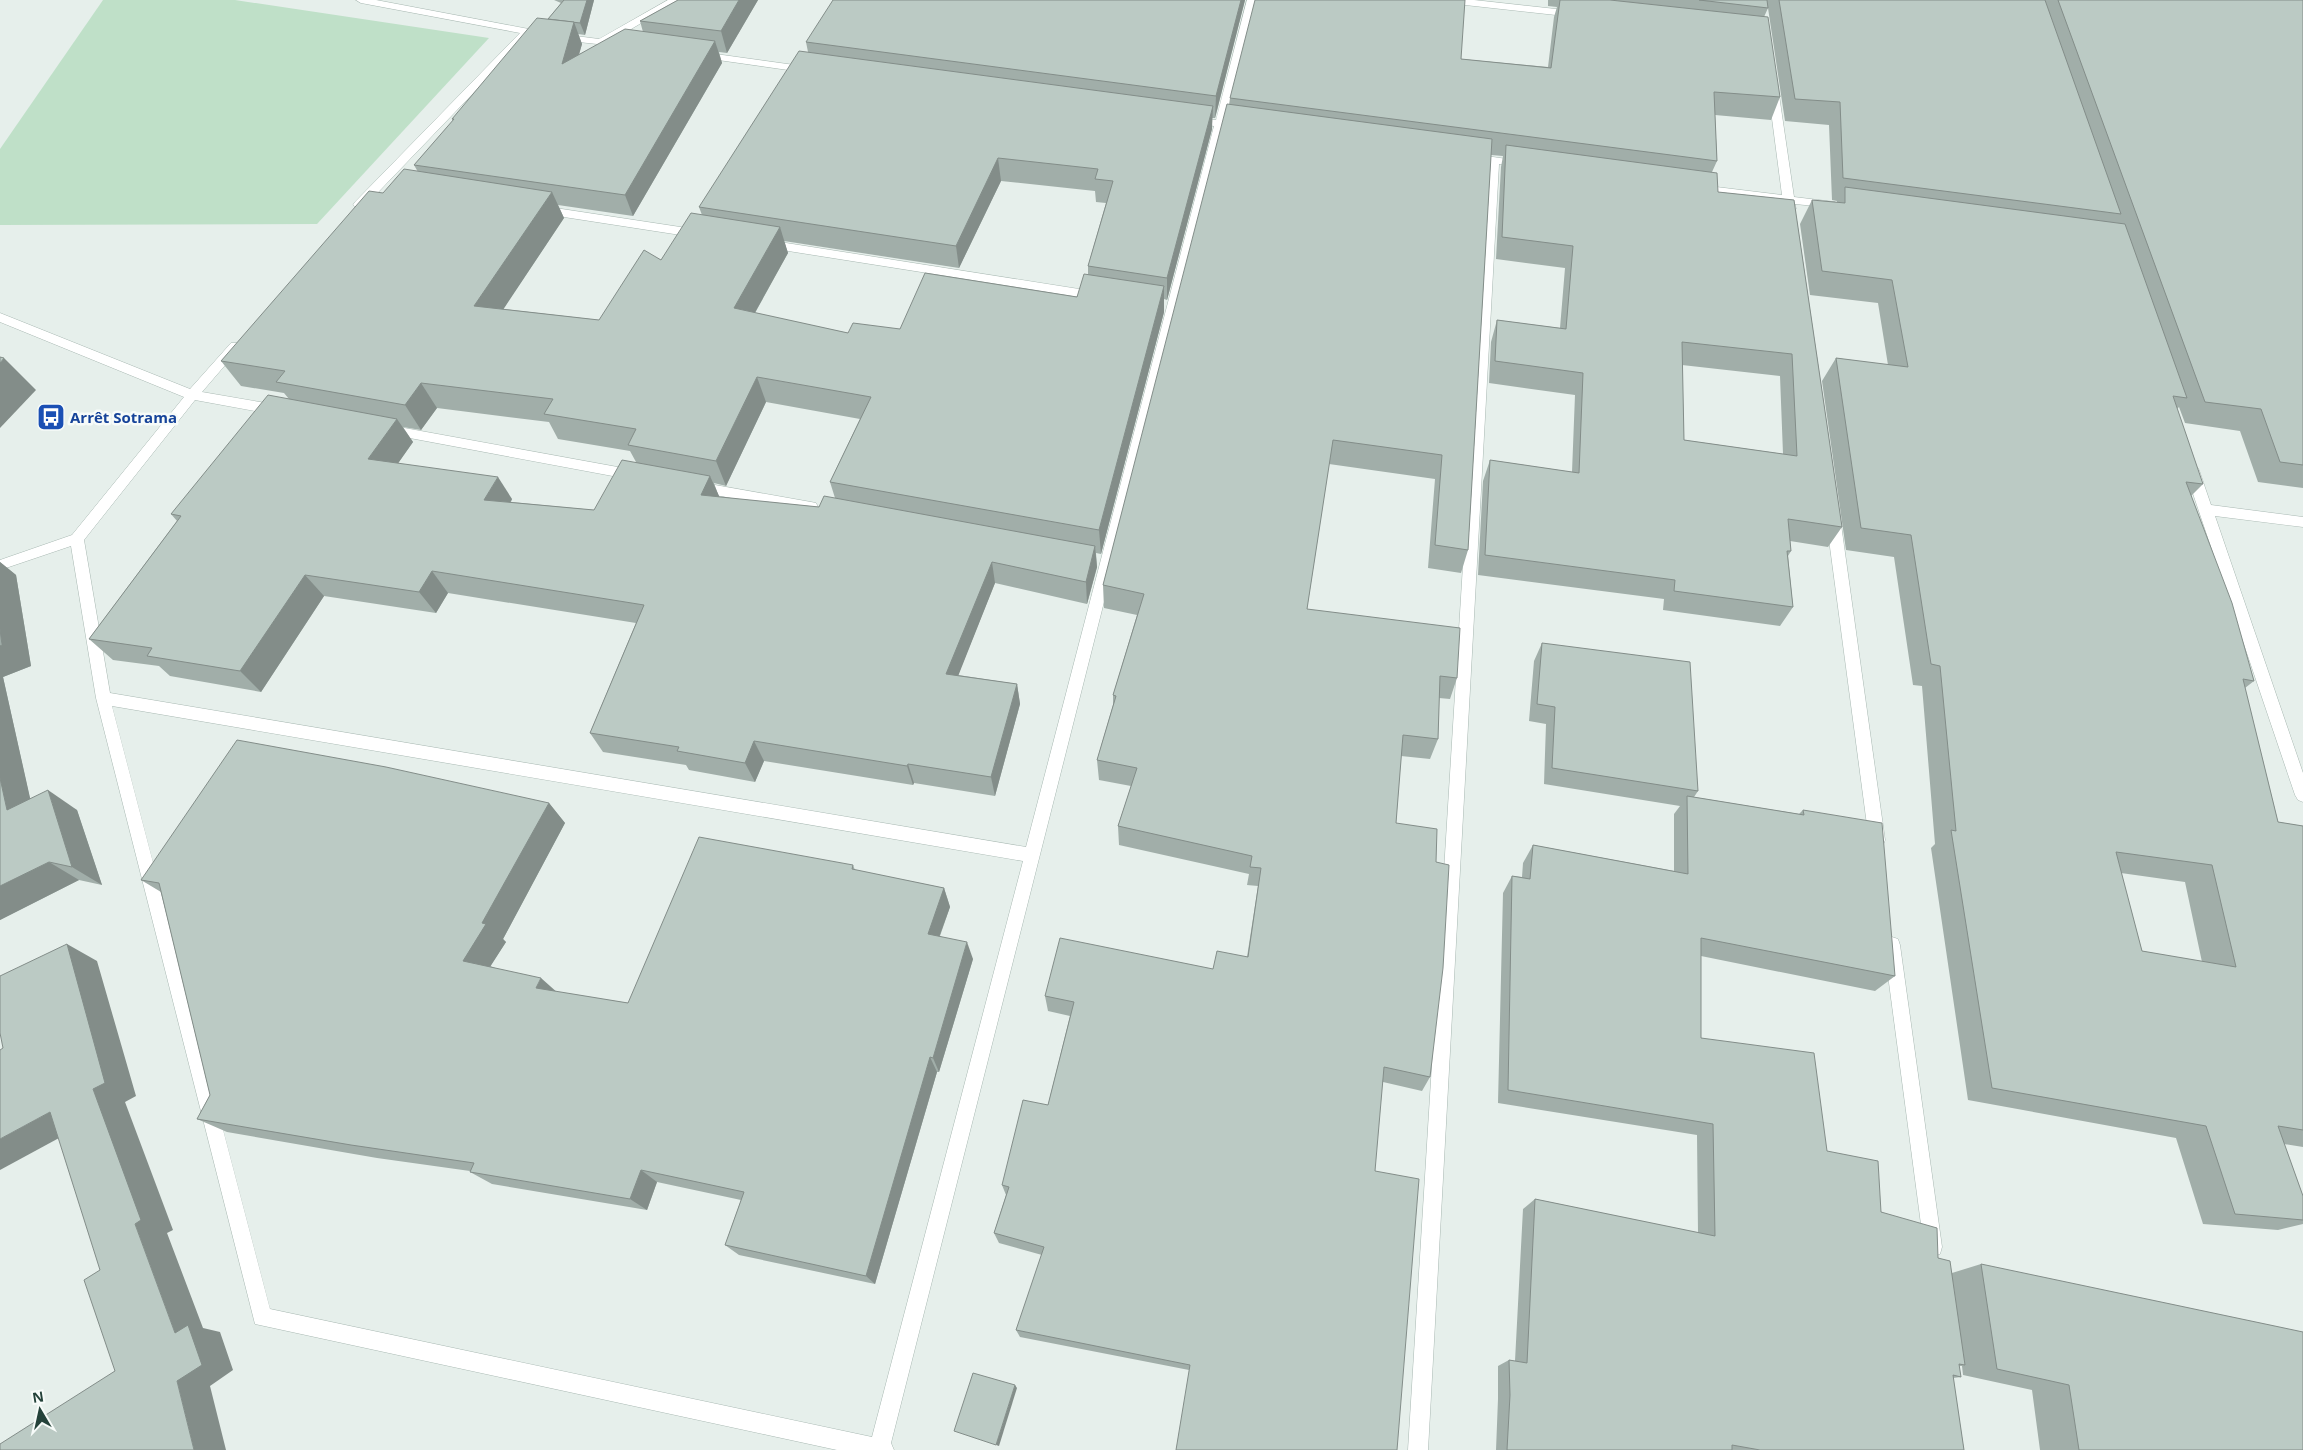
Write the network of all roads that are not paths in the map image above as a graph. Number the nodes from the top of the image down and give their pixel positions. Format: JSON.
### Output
{"nodes":[{"id":1,"x":361,"y":0,"type":"edge"},
{"id":2,"x":675,"y":0,"type":"edge"},
{"id":3,"x":1252,"y":0,"type":"edge"},
{"id":4,"x":1447,"y":0,"type":"edge"},
{"id":5,"x":1582,"y":15,"type":"edge"},
{"id":6,"x":527,"y":32,"type":"junction"},
{"id":7,"x":601,"y":42,"type":"junction"},
{"id":8,"x":631,"y":46,"type":"edge"},
{"id":9,"x":690,"y":54,"type":"edge"},
{"id":10,"x":818,"y":71,"type":"edge"},
{"id":11,"x":1771,"y":74,"type":"edge"},
{"id":12,"x":1181,"y":119,"type":"edge"},
{"id":13,"x":1221,"y":124,"type":"junction"},
{"id":14,"x":1250,"y":128,"type":"edge"},
{"id":15,"x":1464,"y":156,"type":"edge"},
{"id":16,"x":1494,"y":160,"type":"junction"},
{"id":17,"x":1533,"y":165,"type":"edge"},
{"id":18,"x":378,"y":184,"type":"junction"},
{"id":19,"x":1690,"y":186,"type":"edge"},
{"id":20,"x":397,"y":187,"type":"edge"},
{"id":21,"x":1789,"y":200,"type":"junction"},
{"id":22,"x":1838,"y":206,"type":"edge"},
{"id":23,"x":535,"y":208,"type":"edge"},
{"id":24,"x":352,"y":213,"type":"edge"},
{"id":25,"x":1791,"y":219,"type":"edge"},
{"id":26,"x":712,"y":236,"type":"edge"},
{"id":27,"x":751,"y":242,"type":"edge"},
{"id":28,"x":1114,"y":298,"type":"edge"},
{"id":29,"x":0,"y":317,"type":"edge"},
{"id":30,"x":243,"y":336,"type":"edge"},
{"id":31,"x":192,"y":395,"type":"junction"},
{"id":32,"x":289,"y":412,"type":"edge"},
{"id":33,"x":377,"y":428,"type":"edge"},
{"id":34,"x":2187,"y":455,"type":"edge"},
{"id":35,"x":650,"y":478,"type":"edge"},
{"id":36,"x":688,"y":485,"type":"edge"},
{"id":37,"x":1831,"y":505,"type":"edge"},
{"id":38,"x":825,"y":510,"type":"edge"},
{"id":39,"x":2206,"y":510,"type":"junction"},
{"id":40,"x":2303,"y":522,"type":"edge"},
{"id":41,"x":77,"y":539,"type":"junction"},
{"id":42,"x":0,"y":565,"type":"edge"},
{"id":43,"x":103,"y":698,"type":"junction"},
{"id":44,"x":2303,"y":795,"type":"edge"},
{"id":45,"x":1032,"y":855,"type":"junction"},
{"id":46,"x":1880,"y":859,"type":"edge"},
{"id":47,"x":1889,"y":928,"type":"edge"},
{"id":48,"x":1936,"y":1263,"type":"edge"},
{"id":49,"x":879,"y":1450,"type":"edge"},
{"id":50,"x":1418,"y":1450,"type":"edge"}],
"edges":[{"from":1,"to":6,"type":"street"},
{"from":2,"to":7,"type":"street"},
{"from":3,"to":13,"type":"street"},
{"from":4,"to":5,"type":"street"},
{"from":6,"to":7,"type":"street"},
{"from":6,"to":18,"type":"street"},
{"from":7,"to":8,"type":"street"},
{"from":9,"to":10,"type":"street"},
{"from":11,"to":21,"type":"street"},
{"from":12,"to":13,"type":"street"},
{"from":13,"to":14,"type":"street"},
{"from":13,"to":45,"type":"street"},
{"from":15,"to":16,"type":"street"},
{"from":16,"to":17,"type":"street"},
{"from":16,"to":50,"type":"street"},
{"from":18,"to":20,"type":"street"},
{"from":18,"to":24,"type":"street"},
{"from":19,"to":21,"type":"street"},
{"from":21,"to":22,"type":"street"},
{"from":21,"to":25,"type":"street"},
{"from":23,"to":26,"type":"street"},
{"from":27,"to":28,"type":"street"},
{"from":29,"to":31,"type":"street"},
{"from":30,"to":31,"type":"street"},
{"from":31,"to":32,"type":"street"},
{"from":31,"to":41,"type":"street"},
{"from":33,"to":35,"type":"street"},
{"from":34,"to":39,"type":"street"},
{"from":36,"to":38,"type":"street"},
{"from":37,"to":46,"type":"street"},
{"from":39,"to":40,"type":"street"},
{"from":39,"to":44,"type":"street"},
{"from":41,"to":42,"type":"street"},
{"from":41,"to":43,"type":"street"},
{"from":43,"to":45,"type":"street"},
{"from":43,"to":49,"type":"street"},
{"from":45,"to":49,"type":"street"},
{"from":47,"to":48,"type":"street"}]}
